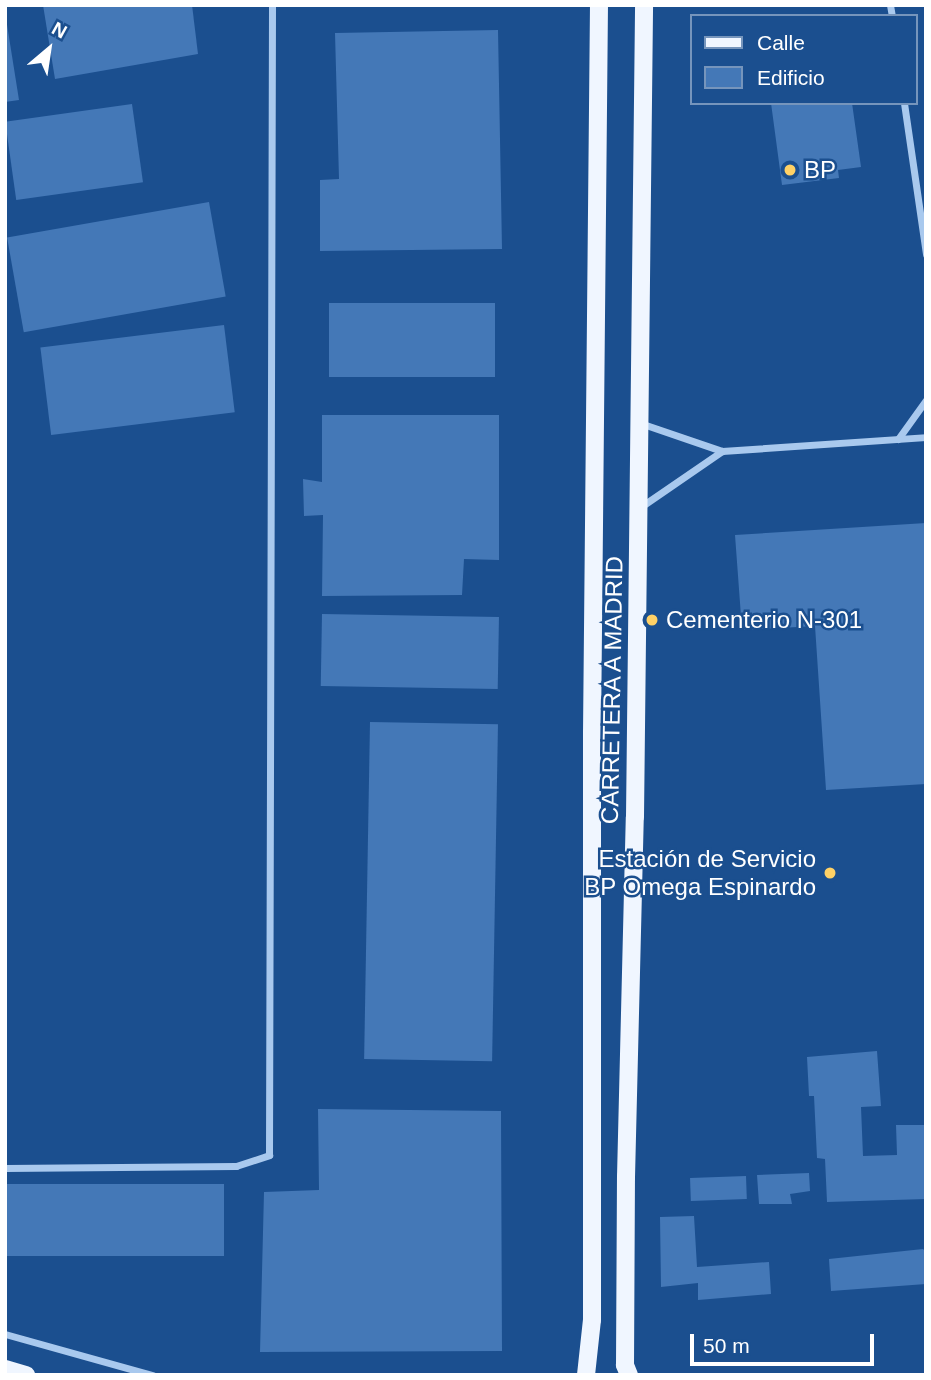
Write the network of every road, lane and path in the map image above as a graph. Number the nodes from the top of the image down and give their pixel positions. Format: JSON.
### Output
{"nodes":[{"id":1,"x":272,"y":5,"type":"edge"},
{"id":2,"x":599,"y":5,"type":"edge"},
{"id":3,"x":644,"y":5,"type":"edge"},
{"id":4,"x":904,"y":105,"type":"edge"},
{"id":5,"x":926,"y":254,"type":"edge"},
{"id":6,"x":926,"y":400,"type":"edge"},
{"id":7,"x":639,"y":423,"type":"junction"},
{"id":8,"x":926,"y":436,"type":"edge"},
{"id":9,"x":898,"y":439,"type":"junction"},
{"id":10,"x":722,"y":451,"type":"junction"},
{"id":11,"x":638,"y":509,"type":"junction"},
{"id":12,"x":5,"y":1168,"type":"edge"},
{"id":13,"x":5,"y":1334,"type":"edge"},
{"id":14,"x":5,"y":1369,"type":"edge"},
{"id":15,"x":26,"y":1375,"type":"edge"},
{"id":16,"x":152,"y":1375,"type":"edge"},
{"id":17,"x":586,"y":1375,"type":"edge"},
{"id":18,"x":629,"y":1375,"type":"edge"}],
"edges":[{"from":1,"to":12,"type":"street"},
{"from":2,"to":17,"type":"main road","name":"CARRETERA A MADRID"},
{"from":3,"to":7,"type":"main road","name":"CARRETERA A MADRID"},
{"from":4,"to":5,"type":"street"},
{"from":6,"to":9,"type":"street"},
{"from":7,"to":10,"type":"street"},
{"from":7,"to":11,"type":"main road","name":"CARRETERA A MADRID"},
{"from":8,"to":9,"type":"street"},
{"from":9,"to":10,"type":"street"},
{"from":10,"to":11,"type":"street"},
{"from":11,"to":18,"type":"main road","name":"CARRETERA A MADRID"},
{"from":13,"to":16,"type":"street"},
{"from":14,"to":15,"type":"main road"}]}
